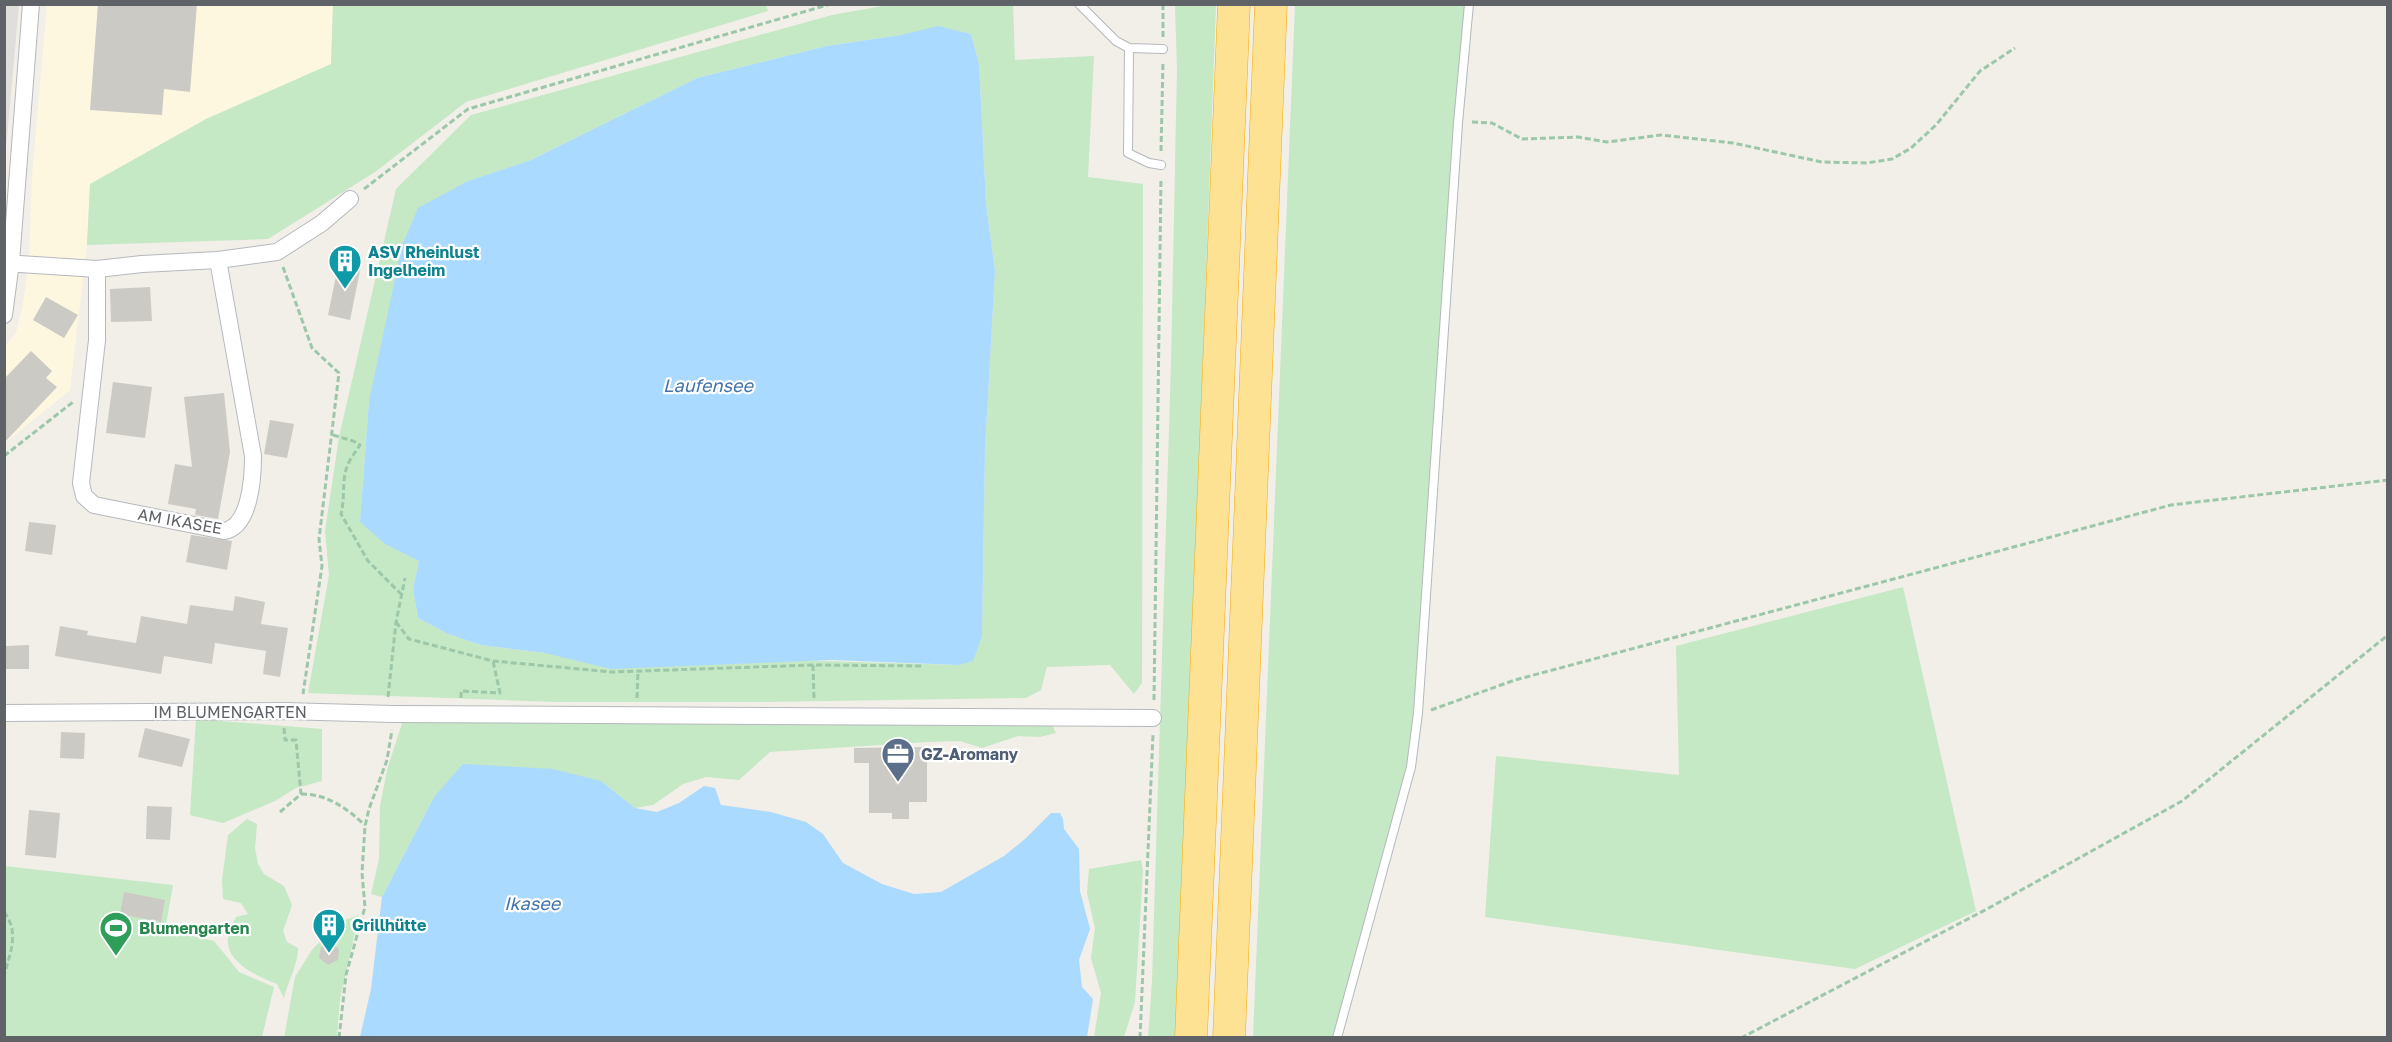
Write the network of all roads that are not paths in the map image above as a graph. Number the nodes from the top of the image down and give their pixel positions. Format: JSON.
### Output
{"nodes":[{"id":1,"x":31,"y":4,"type":"edge"},
{"id":2,"x":1079,"y":4,"type":"edge"},
{"id":3,"x":1234,"y":4,"type":"edge"},
{"id":4,"x":1271,"y":4,"type":"edge"},
{"id":5,"x":1468,"y":4,"type":"edge"},
{"id":6,"x":1129,"y":48,"type":"junction"},
{"id":7,"x":1163,"y":49,"type":"road end"},
{"id":8,"x":1161,"y":165,"type":"road end"},
{"id":9,"x":351,"y":199,"type":"road end"},
{"id":10,"x":218,"y":260,"type":"junction"},
{"id":11,"x":8,"y":263,"type":"edge"},
{"id":12,"x":98,"y":269,"type":"junction"},
{"id":13,"x":4,"y":315,"type":"edge"},
{"id":14,"x":5,"y":713,"type":"edge"},
{"id":15,"x":1153,"y":718,"type":"road end"},
{"id":16,"x":4,"y":720,"type":"edge"},
{"id":17,"x":1191,"y":1038,"type":"edge"},
{"id":18,"x":1229,"y":1038,"type":"edge"},
{"id":19,"x":1337,"y":1038,"type":"edge"}],
"edges":[{"from":1,"to":11,"type":"street"},
{"from":2,"to":6,"type":"lane"},
{"from":3,"to":17,"type":"highway"},
{"from":4,"to":18,"type":"highway"},
{"from":5,"to":19,"type":"lane"},
{"from":6,"to":7,"type":"lane"},
{"from":6,"to":8,"type":"lane"},
{"from":9,"to":10,"type":"street"},
{"from":10,"to":12,"type":"street"},
{"from":10,"to":12,"type":"street","name":"AM IKASEE"},
{"from":11,"to":12,"type":"street"},
{"from":11,"to":13,"type":"street"},
{"from":14,"to":15,"type":"street","name":"IM BLUMENGARTEN"},
{"from":14,"to":16,"type":"street","name":"IM BLUMENGARTEN"}]}
